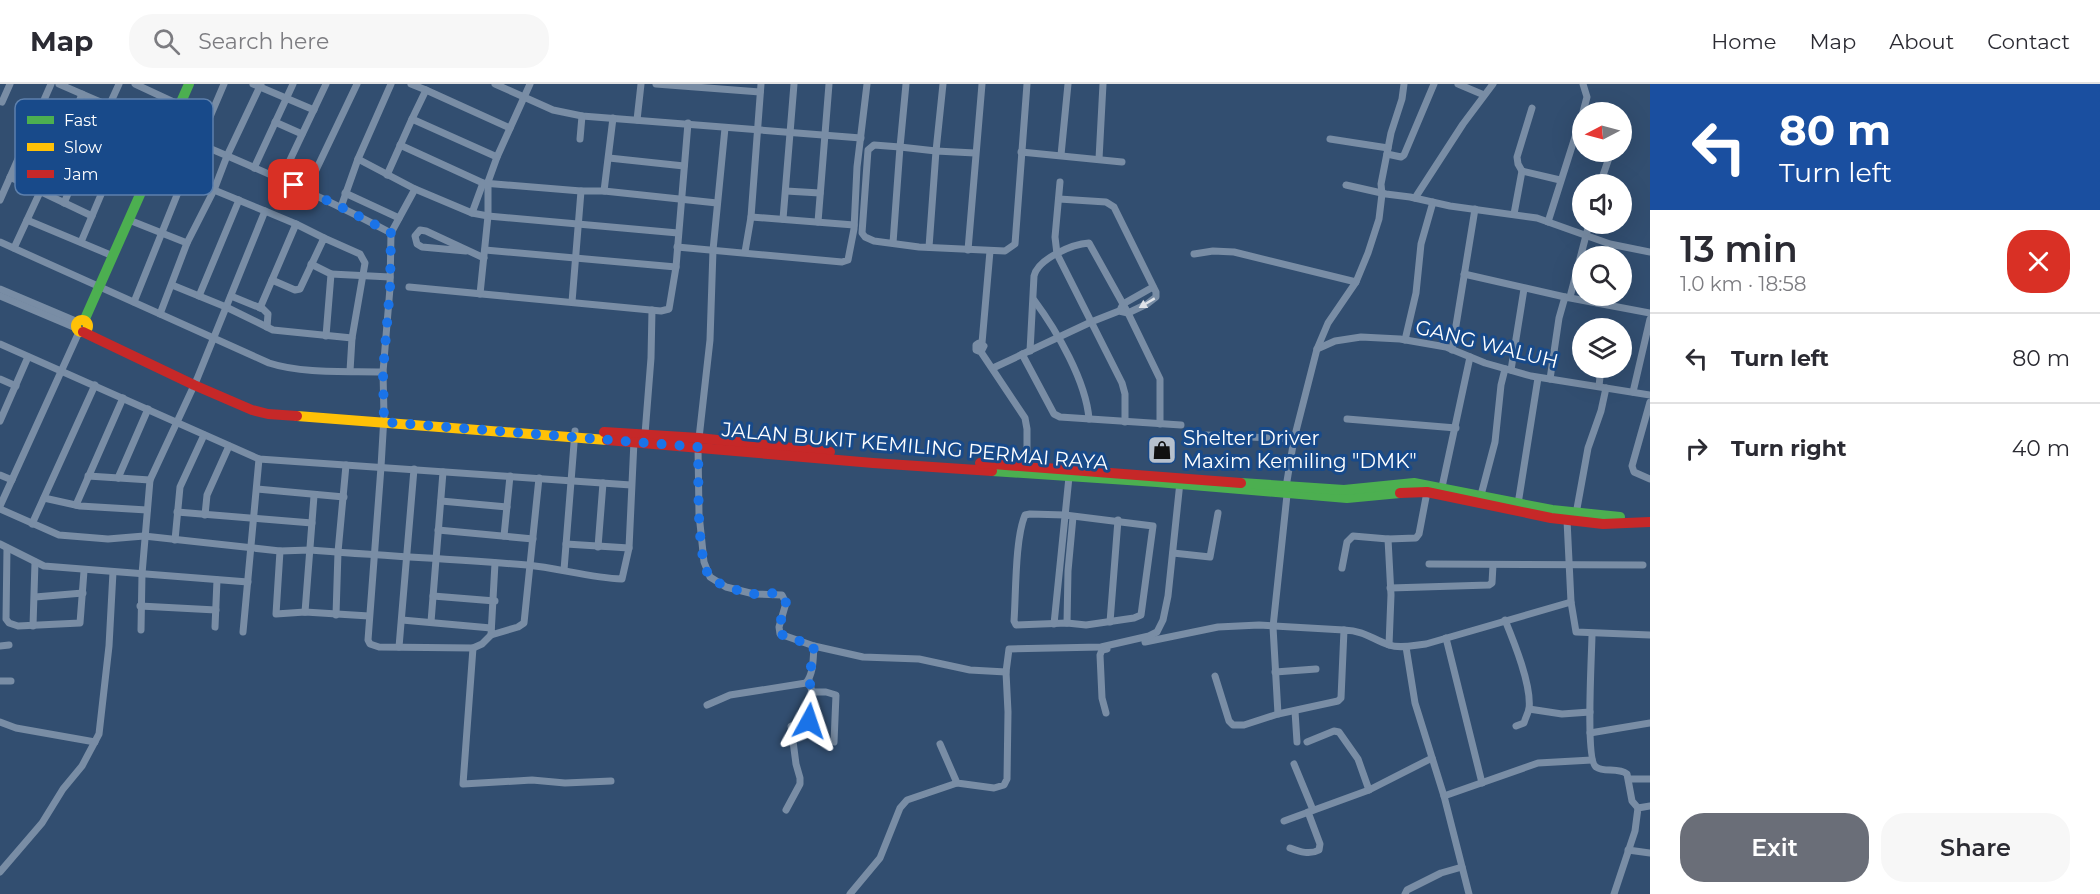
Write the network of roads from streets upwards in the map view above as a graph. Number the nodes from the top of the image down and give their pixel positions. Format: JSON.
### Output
{"nodes":[{"id":1,"x":10,"y":84,"type":"edge"},
{"id":2,"x":51,"y":84,"type":"edge"},
{"id":3,"x":58,"y":84,"type":"edge"},
{"id":4,"x":119,"y":84,"type":"edge"},
{"id":5,"x":135,"y":84,"type":"edge"},
{"id":6,"x":189,"y":84,"type":"edge"},
{"id":7,"x":224,"y":84,"type":"edge"},
{"id":8,"x":292,"y":84,"type":"edge"},
{"id":9,"x":326,"y":84,"type":"edge"},
{"id":10,"x":357,"y":84,"type":"edge"},
{"id":11,"x":391,"y":84,"type":"edge"},
{"id":12,"x":411,"y":84,"type":"edge"},
{"id":13,"x":495,"y":84,"type":"edge"},
{"id":14,"x":530,"y":84,"type":"edge"},
{"id":15,"x":641,"y":84,"type":"edge"},
{"id":16,"x":656,"y":84,"type":"edge"},
{"id":17,"x":794,"y":84,"type":"edge"},
{"id":18,"x":829,"y":84,"type":"edge"},
{"id":19,"x":867,"y":84,"type":"edge"},
{"id":20,"x":906,"y":84,"type":"edge"},
{"id":21,"x":943,"y":84,"type":"edge"},
{"id":22,"x":982,"y":84,"type":"edge"},
{"id":23,"x":1027,"y":84,"type":"edge"},
{"id":24,"x":1068,"y":84,"type":"edge"},
{"id":25,"x":1103,"y":84,"type":"edge"},
{"id":26,"x":1404,"y":84,"type":"edge"},
{"id":27,"x":1434,"y":84,"type":"edge"},
{"id":28,"x":1458,"y":84,"type":"edge"},
{"id":29,"x":1493,"y":84,"type":"edge"},
{"id":30,"x":1583,"y":84,"type":"edge"},
{"id":31,"x":258,"y":85,"type":"edge"},
{"id":32,"x":671,"y":85,"type":"edge"},
{"id":33,"x":700,"y":86,"type":"edge"},
{"id":34,"x":731,"y":87,"type":"edge"},
{"id":35,"x":760,"y":88,"type":"edge"},
{"id":36,"x":426,"y":90,"type":"junction"},
{"id":37,"x":82,"y":94,"type":"junction"},
{"id":38,"x":1484,"y":95,"type":"junction"},
{"id":39,"x":286,"y":97,"type":"junction"},
{"id":40,"x":524,"y":97,"type":"junction"},
{"id":41,"x":44,"y":99,"type":"edge"},
{"id":42,"x":80,"y":99,"type":"edge"},
{"id":43,"x":93,"y":99,"type":"edge"},
{"id":44,"x":112,"y":99,"type":"edge"},
{"id":45,"x":167,"y":99,"type":"edge"},
{"id":46,"x":183,"y":99,"type":"edge"},
{"id":47,"x":2,"y":102,"type":"dead end"},
{"id":48,"x":1586,"y":102,"type":"edge"},
{"id":49,"x":1532,"y":108,"type":"dead end"},
{"id":50,"x":213,"y":109,"type":"edge"},
{"id":51,"x":314,"y":110,"type":"junction"},
{"id":52,"x":582,"y":116,"type":"junction"},
{"id":53,"x":613,"y":118,"type":"junction"},
{"id":54,"x":412,"y":119,"type":"junction"},
{"id":55,"x":637,"y":120,"type":"junction"},
{"id":56,"x":275,"y":122,"type":"junction"},
{"id":57,"x":688,"y":123,"type":"junction"},
{"id":58,"x":510,"y":128,"type":"junction"},
{"id":59,"x":725,"y":128,"type":"junction"},
{"id":60,"x":756,"y":129,"type":"junction"},
{"id":61,"x":789,"y":130,"type":"junction"},
{"id":62,"x":302,"y":134,"type":"junction"},
{"id":63,"x":824,"y":134,"type":"junction"},
{"id":64,"x":861,"y":138,"type":"junction"},
{"id":65,"x":1330,"y":139,"type":"dead end"},
{"id":66,"x":580,"y":140,"type":"dead end"},
{"id":67,"x":400,"y":145,"type":"junction"},
{"id":68,"x":1572,"y":146,"type":"edge"},
{"id":69,"x":900,"y":147,"type":"junction"},
{"id":70,"x":213,"y":150,"type":"edge"},
{"id":71,"x":936,"y":151,"type":"junction"},
{"id":72,"x":1387,"y":151,"type":"junction"},
{"id":73,"x":1022,"y":152,"type":"junction"},
{"id":74,"x":975,"y":153,"type":"junction"},
{"id":75,"x":1061,"y":155,"type":"junction"},
{"id":76,"x":227,"y":156,"type":"junction"},
{"id":77,"x":497,"y":157,"type":"junction"},
{"id":78,"x":609,"y":158,"type":"junction"},
{"id":79,"x":358,"y":159,"type":"junction"},
{"id":80,"x":1099,"y":159,"type":"junction"},
{"id":81,"x":1122,"y":162,"type":"dead end"},
{"id":82,"x":15,"y":165,"type":"edge"},
{"id":83,"x":684,"y":166,"type":"junction"},
{"id":84,"x":254,"y":168,"type":"junction"},
{"id":85,"x":1522,"y":171,"type":"junction"},
{"id":86,"x":387,"y":175,"type":"junction"},
{"id":87,"x":10,"y":177,"type":"junction"},
{"id":88,"x":281,"y":179,"type":"junction"},
{"id":89,"x":15,"y":180,"type":"edge"},
{"id":90,"x":1560,"y":180,"type":"junction"},
{"id":91,"x":486,"y":182,"type":"junction"},
{"id":92,"x":1060,"y":182,"type":"dead end"},
{"id":93,"x":1346,"y":185,"type":"dead end"},
{"id":94,"x":415,"y":189,"type":"junction"},
{"id":95,"x":214,"y":190,"type":"joint"},
{"id":96,"x":306,"y":191,"type":"junction"},
{"id":97,"x":580,"y":191,"type":"junction"},
{"id":98,"x":604,"y":191,"type":"junction"},
{"id":99,"x":786,"y":191,"type":"junction"},
{"id":100,"x":345,"y":193,"type":"junction"},
{"id":101,"x":820,"y":193,"type":"junction"},
{"id":102,"x":1382,"y":194,"type":"junction"},
{"id":103,"x":39,"y":195,"type":"edge"},
{"id":104,"x":47,"y":195,"type":"edge"},
{"id":105,"x":68,"y":195,"type":"edge"},
{"id":106,"x":101,"y":195,"type":"edge"},
{"id":107,"x":140,"y":195,"type":"edge"},
{"id":108,"x":177,"y":195,"type":"edge"},
{"id":109,"x":212,"y":195,"type":"edge"},
{"id":110,"x":1414,"y":198,"type":"junction"},
{"id":111,"x":681,"y":199,"type":"junction"},
{"id":112,"x":1059,"y":199,"type":"junction"},
{"id":113,"x":0,"y":200,"type":"edge"},
{"id":114,"x":239,"y":200,"type":"junction"},
{"id":115,"x":1433,"y":202,"type":"junction"},
{"id":116,"x":64,"y":203,"type":"junction"},
{"id":117,"x":717,"y":203,"type":"junction"},
{"id":118,"x":341,"y":207,"type":"junction"},
{"id":119,"x":1475,"y":209,"type":"junction"},
{"id":120,"x":265,"y":211,"type":"junction"},
{"id":121,"x":472,"y":213,"type":"junction"},
{"id":122,"x":1514,"y":214,"type":"junction"},
{"id":123,"x":92,"y":216,"type":"junction"},
{"id":124,"x":488,"y":216,"type":"junction"},
{"id":125,"x":751,"y":217,"type":"junction"},
{"id":126,"x":399,"y":218,"type":"junction"},
{"id":127,"x":783,"y":219,"type":"junction"},
{"id":128,"x":27,"y":220,"type":"junction"},
{"id":129,"x":129,"y":220,"type":"junction"},
{"id":130,"x":818,"y":222,"type":"junction"},
{"id":131,"x":1548,"y":222,"type":"junction"},
{"id":132,"x":296,"y":224,"type":"junction"},
{"id":133,"x":578,"y":224,"type":"junction"},
{"id":134,"x":854,"y":225,"type":"junction"},
{"id":135,"x":162,"y":232,"type":"junction"},
{"id":136,"x":391,"y":233,"type":"junction"},
{"id":137,"x":678,"y":233,"type":"junction"},
{"id":138,"x":1587,"y":236,"type":"junction"},
{"id":139,"x":324,"y":238,"type":"junction"},
{"id":140,"x":0,"y":242,"type":"edge"},
{"id":141,"x":81,"y":242,"type":"junction"},
{"id":142,"x":188,"y":243,"type":"junction"},
{"id":143,"x":893,"y":243,"type":"junction"},
{"id":144,"x":929,"y":247,"type":"junction"},
{"id":145,"x":14,"y":248,"type":"junction"},
{"id":146,"x":677,"y":248,"type":"junction"},
{"id":147,"x":713,"y":250,"type":"junction"},
{"id":148,"x":968,"y":250,"type":"junction"},
{"id":149,"x":466,"y":251,"type":"junction"},
{"id":150,"x":990,"y":251,"type":"junction"},
{"id":151,"x":745,"y":252,"type":"junction"},
{"id":152,"x":1650,"y":252,"type":"edge"},
{"id":153,"x":485,"y":254,"type":"junction"},
{"id":154,"x":1057,"y":254,"type":"junction"},
{"id":155,"x":1194,"y":254,"type":"dead end"},
{"id":156,"x":114,"y":256,"type":"junction"},
{"id":157,"x":576,"y":258,"type":"junction"},
{"id":158,"x":311,"y":264,"type":"junction"},
{"id":159,"x":676,"y":267,"type":"junction"},
{"id":160,"x":331,"y":274,"type":"junction"},
{"id":161,"x":1464,"y":274,"type":"junction"},
{"id":162,"x":363,"y":276,"type":"junction"},
{"id":163,"x":390,"y":278,"type":"junction"},
{"id":164,"x":272,"y":280,"type":"junction"},
{"id":165,"x":1356,"y":282,"type":"junction"},
{"id":166,"x":172,"y":285,"type":"junction"},
{"id":167,"x":99,"y":287,"type":"junction"},
{"id":168,"x":409,"y":287,"type":"dead end"},
{"id":169,"x":1153,"y":287,"type":"junction"},
{"id":170,"x":0,"y":289,"type":"edge"},
{"id":171,"x":1524,"y":289,"type":"junction"},
{"id":172,"x":480,"y":294,"type":"junction"},
{"id":173,"x":0,"y":296,"type":"edge"},
{"id":174,"x":199,"y":296,"type":"junction"},
{"id":175,"x":231,"y":296,"type":"junction"},
{"id":176,"x":1567,"y":297,"type":"junction"},
{"id":177,"x":1034,"y":300,"type":"junction"},
{"id":178,"x":134,"y":302,"type":"junction"},
{"id":179,"x":572,"y":302,"type":"junction"},
{"id":180,"x":226,"y":307,"type":"junction"},
{"id":181,"x":1121,"y":307,"type":"junction"},
{"id":182,"x":260,"y":308,"type":"junction"},
{"id":183,"x":652,"y":310,"type":"junction"},
{"id":184,"x":1128,"y":313,"type":"junction"},
{"id":185,"x":1650,"y":313,"type":"edge"},
{"id":186,"x":160,"y":314,"type":"junction"},
{"id":187,"x":1650,"y":319,"type":"edge"},
{"id":188,"x":1091,"y":322,"type":"junction"},
{"id":189,"x":81,"y":327,"type":"junction"},
{"id":190,"x":267,"y":327,"type":"junction"},
{"id":191,"x":326,"y":336,"type":"junction"},
{"id":192,"x":213,"y":338,"type":"junction"},
{"id":193,"x":352,"y":338,"type":"junction"},
{"id":194,"x":1058,"y":338,"type":"junction"},
{"id":195,"x":1405,"y":340,"type":"junction"},
{"id":196,"x":0,"y":344,"type":"edge"},
{"id":197,"x":1317,"y":349,"type":"junction"},
{"id":198,"x":1452,"y":350,"type":"junction"},
{"id":199,"x":1030,"y":351,"type":"junction"},
{"id":200,"x":1022,"y":354,"type":"junction"},
{"id":201,"x":28,"y":357,"type":"junction"},
{"id":202,"x":1470,"y":357,"type":"junction"},
{"id":203,"x":993,"y":368,"type":"junction"},
{"id":204,"x":1508,"y":369,"type":"junction"},
{"id":205,"x":350,"y":371,"type":"junction"},
{"id":206,"x":61,"y":372,"type":"junction"},
{"id":207,"x":383,"y":372,"type":"junction"},
{"id":208,"x":1538,"y":378,"type":"junction"},
{"id":209,"x":1602,"y":378,"type":"edge"},
{"id":210,"x":0,"y":379,"type":"edge"},
{"id":211,"x":1550,"y":379,"type":"junction"},
{"id":212,"x":195,"y":382,"type":"junction"},
{"id":213,"x":94,"y":385,"type":"junction"},
{"id":214,"x":16,"y":386,"type":"junction"},
{"id":215,"x":1603,"y":387,"type":"junction"},
{"id":216,"x":1633,"y":392,"type":"junction"},
{"id":217,"x":1650,"y":394,"type":"edge"},
{"id":218,"x":123,"y":398,"type":"junction"},
{"id":219,"x":1650,"y":402,"type":"edge"},
{"id":220,"x":2,"y":409,"type":"edge"},
{"id":221,"x":148,"y":409,"type":"junction"},
{"id":222,"x":384,"y":419,"type":"junction"},
{"id":223,"x":1089,"y":419,"type":"junction"},
{"id":224,"x":1347,"y":419,"type":"dead end"},
{"id":225,"x":0,"y":421,"type":"edge"},
{"id":226,"x":176,"y":422,"type":"junction"},
{"id":227,"x":1125,"y":422,"type":"junction"},
{"id":228,"x":1160,"y":424,"type":"junction"},
{"id":229,"x":1181,"y":425,"type":"dead end"},
{"id":230,"x":1456,"y":428,"type":"junction"},
{"id":231,"x":575,"y":434,"type":"junction"},
{"id":232,"x":645,"y":434,"type":"junction"},
{"id":233,"x":204,"y":435,"type":"junction"},
{"id":234,"x":1206,"y":435,"type":"dead end"},
{"id":235,"x":1294,"y":439,"type":"junction"},
{"id":236,"x":634,"y":441,"type":"junction"},
{"id":237,"x":698,"y":442,"type":"junction"},
{"id":238,"x":228,"y":446,"type":"junction"},
{"id":239,"x":259,"y":459,"type":"junction"},
{"id":240,"x":346,"y":465,"type":"junction"},
{"id":241,"x":381,"y":467,"type":"junction"},
{"id":242,"x":414,"y":470,"type":"junction"},
{"id":243,"x":1027,"y":470,"type":"junction"},
{"id":244,"x":443,"y":472,"type":"junction"},
{"id":245,"x":0,"y":475,"type":"edge"},
{"id":246,"x":88,"y":476,"type":"junction"},
{"id":247,"x":510,"y":476,"type":"junction"},
{"id":248,"x":1070,"y":477,"type":"junction"},
{"id":249,"x":118,"y":478,"type":"junction"},
{"id":250,"x":538,"y":478,"type":"junction"},
{"id":251,"x":1650,"y":479,"type":"edge"},
{"id":252,"x":12,"y":480,"type":"junction"},
{"id":253,"x":150,"y":480,"type":"junction"},
{"id":254,"x":571,"y":481,"type":"junction"},
{"id":255,"x":1180,"y":481,"type":"junction"},
{"id":256,"x":603,"y":483,"type":"junction"},
{"id":257,"x":631,"y":485,"type":"junction"},
{"id":258,"x":1442,"y":487,"type":"junction"},
{"id":259,"x":257,"y":489,"type":"junction"},
{"id":260,"x":1378,"y":490,"type":"junction"},
{"id":261,"x":1286,"y":491,"type":"junction"},
{"id":262,"x":1428,"y":492,"type":"junction"},
{"id":263,"x":1481,"y":495,"type":"junction"},
{"id":264,"x":314,"y":496,"type":"junction"},
{"id":265,"x":344,"y":497,"type":"junction"},
{"id":266,"x":44,"y":498,"type":"junction"},
{"id":267,"x":441,"y":501,"type":"junction"},
{"id":268,"x":1518,"y":504,"type":"junction"},
{"id":269,"x":76,"y":505,"type":"junction"},
{"id":270,"x":507,"y":507,"type":"junction"},
{"id":271,"x":0,"y":508,"type":"edge"},
{"id":272,"x":147,"y":510,"type":"junction"},
{"id":273,"x":177,"y":512,"type":"junction"},
{"id":274,"x":1218,"y":513,"type":"dead end"},
{"id":275,"x":205,"y":515,"type":"junction"},
{"id":276,"x":1069,"y":516,"type":"junction"},
{"id":277,"x":1650,"y":516,"type":"edge"},
{"id":278,"x":1571,"y":517,"type":"junction"},
{"id":279,"x":1589,"y":518,"type":"junction"},
{"id":280,"x":254,"y":519,"type":"junction"},
{"id":281,"x":1118,"y":520,"type":"junction"},
{"id":282,"x":1650,"y":522,"type":"edge"},
{"id":283,"x":312,"y":523,"type":"junction"},
{"id":284,"x":32,"y":524,"type":"junction"},
{"id":285,"x":438,"y":530,"type":"junction"},
{"id":286,"x":144,"y":536,"type":"junction"},
{"id":287,"x":504,"y":536,"type":"junction"},
{"id":288,"x":533,"y":539,"type":"junction"},
{"id":289,"x":1388,"y":539,"type":"junction"},
{"id":290,"x":175,"y":540,"type":"junction"},
{"id":291,"x":566,"y":544,"type":"junction"},
{"id":292,"x":3,"y":546,"type":"edge"},
{"id":293,"x":252,"y":547,"type":"junction"},
{"id":294,"x":598,"y":547,"type":"junction"},
{"id":295,"x":629,"y":549,"type":"junction"},
{"id":296,"x":280,"y":550,"type":"junction"},
{"id":297,"x":310,"y":550,"type":"junction"},
{"id":298,"x":338,"y":552,"type":"junction"},
{"id":299,"x":1173,"y":553,"type":"junction"},
{"id":300,"x":373,"y":554,"type":"junction"},
{"id":301,"x":407,"y":556,"type":"junction"},
{"id":302,"x":435,"y":558,"type":"junction"},
{"id":303,"x":35,"y":562,"type":"junction"},
{"id":304,"x":495,"y":563,"type":"junction"},
{"id":305,"x":1569,"y":563,"type":"junction"},
{"id":306,"x":1429,"y":564,"type":"dead end"},
{"id":307,"x":1493,"y":565,"type":"junction"},
{"id":308,"x":1643,"y":565,"type":"dead end"},
{"id":309,"x":530,"y":566,"type":"junction"},
{"id":310,"x":1342,"y":568,"type":"dead end"},
{"id":311,"x":564,"y":570,"type":"junction"},
{"id":312,"x":84,"y":571,"type":"junction"},
{"id":313,"x":1058,"y":571,"type":"junction"},
{"id":314,"x":1068,"y":571,"type":"junction"},
{"id":315,"x":113,"y":572,"type":"junction"},
{"id":316,"x":142,"y":574,"type":"junction"},
{"id":317,"x":217,"y":580,"type":"junction"},
{"id":318,"x":249,"y":582,"type":"junction"},
{"id":319,"x":1390,"y":588,"type":"junction"},
{"id":320,"x":82,"y":593,"type":"junction"},
{"id":321,"x":433,"y":596,"type":"junction"},
{"id":322,"x":35,"y":597,"type":"junction"},
{"id":323,"x":495,"y":601,"type":"junction"},
{"id":324,"x":1571,"y":602,"type":"junction"},
{"id":325,"x":141,"y":606,"type":"junction"},
{"id":326,"x":216,"y":610,"type":"junction"},
{"id":327,"x":305,"y":612,"type":"junction"},
{"id":328,"x":336,"y":615,"type":"junction"},
{"id":329,"x":369,"y":616,"type":"junction"},
{"id":330,"x":402,"y":620,"type":"junction"},
{"id":331,"x":1505,"y":620,"type":"junction"},
{"id":332,"x":430,"y":622,"type":"junction"},
{"id":333,"x":1110,"y":622,"type":"junction"},
{"id":334,"x":1067,"y":623,"type":"junction"},
{"id":335,"x":1054,"y":624,"type":"junction"},
{"id":336,"x":33,"y":626,"type":"junction"},
{"id":337,"x":215,"y":627,"type":"dead end"},
{"id":338,"x":1273,"y":627,"type":"junction"},
{"id":339,"x":141,"y":630,"type":"dead end"},
{"id":340,"x":1344,"y":630,"type":"junction"},
{"id":341,"x":243,"y":632,"type":"dead end"},
{"id":342,"x":491,"y":632,"type":"junction"},
{"id":343,"x":1593,"y":634,"type":"junction"},
{"id":344,"x":1650,"y":635,"type":"edge"},
{"id":345,"x":1446,"y":638,"type":"junction"},
{"id":346,"x":9,"y":645,"type":"dead end"},
{"id":347,"x":1389,"y":645,"type":"junction"},
{"id":348,"x":0,"y":646,"type":"edge"},
{"id":349,"x":814,"y":646,"type":"junction"},
{"id":350,"x":399,"y":647,"type":"junction"},
{"id":351,"x":1406,"y":647,"type":"junction"},
{"id":352,"x":473,"y":648,"type":"junction"},
{"id":353,"x":1316,"y":669,"type":"dead end"},
{"id":354,"x":1006,"y":672,"type":"junction"},
{"id":355,"x":1275,"y":672,"type":"junction"},
{"id":356,"x":1215,"y":676,"type":"dead end"},
{"id":357,"x":809,"y":680,"type":"junction"},
{"id":358,"x":0,"y":681,"type":"edge"},
{"id":359,"x":11,"y":681,"type":"dead end"},
{"id":360,"x":812,"y":692,"type":"junction"},
{"id":361,"x":707,"y":705,"type":"dead end"},
{"id":362,"x":1529,"y":709,"type":"junction"},
{"id":363,"x":1295,"y":711,"type":"junction"},
{"id":364,"x":1590,"y":712,"type":"junction"},
{"id":365,"x":1106,"y":714,"type":"dead end"},
{"id":366,"x":1278,"y":714,"type":"junction"},
{"id":367,"x":0,"y":722,"type":"edge"},
{"id":368,"x":1650,"y":723,"type":"edge"},
{"id":369,"x":1516,"y":726,"type":"dead end"},
{"id":370,"x":1590,"y":733,"type":"junction"},
{"id":371,"x":95,"y":742,"type":"junction"},
{"id":372,"x":834,"y":742,"type":"dead end"},
{"id":373,"x":1297,"y":742,"type":"dead end"},
{"id":374,"x":1307,"y":742,"type":"dead end"},
{"id":375,"x":940,"y":744,"type":"dead end"},
{"id":376,"x":1432,"y":758,"type":"junction"},
{"id":377,"x":1592,"y":760,"type":"junction"},
{"id":378,"x":1294,"y":764,"type":"dead end"},
{"id":379,"x":1650,"y":778,"type":"edge"},
{"id":380,"x":1629,"y":779,"type":"junction"},
{"id":381,"x":611,"y":781,"type":"dead end"},
{"id":382,"x":957,"y":783,"type":"junction"},
{"id":383,"x":1482,"y":783,"type":"junction"},
{"id":384,"x":1369,"y":790,"type":"junction"},
{"id":385,"x":1444,"y":796,"type":"junction"},
{"id":386,"x":1650,"y":806,"type":"edge"},
{"id":387,"x":1638,"y":808,"type":"junction"},
{"id":388,"x":786,"y":810,"type":"dead end"},
{"id":389,"x":1311,"y":811,"type":"junction"},
{"id":390,"x":1284,"y":821,"type":"dead end"},
{"id":391,"x":1290,"y":848,"type":"dead end"},
{"id":392,"x":1628,"y":850,"type":"junction"},
{"id":393,"x":1650,"y":853,"type":"edge"},
{"id":394,"x":1462,"y":867,"type":"junction"},
{"id":395,"x":0,"y":872,"type":"edge"},
{"id":396,"x":850,"y":894,"type":"edge"},
{"id":397,"x":1405,"y":894,"type":"edge"},
{"id":398,"x":1469,"y":894,"type":"edge"},
{"id":399,"x":1614,"y":894,"type":"edge"}],
"edges":[{"from":1,"to":47,"type":"street"},
{"from":2,"to":41,"type":"street"},
{"from":3,"to":37,"type":"street"},
{"from":4,"to":44,"type":"street"},
{"from":5,"to":45,"type":"street"},
{"from":6,"to":46,"type":"street"},
{"from":7,"to":50,"type":"street"},
{"from":8,"to":39,"type":"street"},
{"from":9,"to":51,"type":"street"},
{"from":10,"to":96,"type":"street"},
{"from":11,"to":79,"type":"street"},
{"from":12,"to":36,"type":"street"},
{"from":13,"to":40,"type":"street"},
{"from":14,"to":40,"type":"street"},
{"from":15,"to":55,"type":"street"},
{"from":16,"to":32,"type":"street"},
{"from":17,"to":61,"type":"street"},
{"from":18,"to":63,"type":"street"},
{"from":19,"to":64,"type":"street"},
{"from":20,"to":69,"type":"street"},
{"from":21,"to":71,"type":"street"},
{"from":22,"to":74,"type":"street"},
{"from":23,"to":73,"type":"street"},
{"from":24,"to":75,"type":"street"},
{"from":25,"to":80,"type":"street"},
{"from":26,"to":72,"type":"street"},
{"from":27,"to":72,"type":"street"},
{"from":28,"to":38,"type":"street"},
{"from":29,"to":38,"type":"street"},
{"from":30,"to":48,"type":"street"},
{"from":31,"to":39,"type":"street"},
{"from":31,"to":76,"type":"street"},
{"from":32,"to":33,"type":"street"},
{"from":33,"to":34,"type":"street"},
{"from":34,"to":35,"type":"street"},
{"from":35,"to":60,"type":"street"},
{"from":36,"to":54,"type":"street"},
{"from":36,"to":58,"type":"street"},
{"from":37,"to":42,"type":"street"},
{"from":37,"to":43,"type":"street"},
{"from":38,"to":110,"type":"street"},
{"from":39,"to":51,"type":"street"},
{"from":39,"to":56,"type":"street"},
{"from":40,"to":52,"type":"street"},
{"from":40,"to":58,"type":"street"},
{"from":49,"to":85,"type":"street"},
{"from":51,"to":62,"type":"street"},
{"from":52,"to":53,"type":"street"},
{"from":52,"to":66,"type":"street"},
{"from":53,"to":55,"type":"street"},
{"from":53,"to":78,"type":"street"},
{"from":54,"to":67,"type":"street"},
{"from":54,"to":77,"type":"street"},
{"from":55,"to":57,"type":"street"},
{"from":56,"to":62,"type":"street"},
{"from":56,"to":84,"type":"street"},
{"from":57,"to":59,"type":"street"},
{"from":57,"to":83,"type":"street"},
{"from":58,"to":77,"type":"street"},
{"from":59,"to":60,"type":"street"},
{"from":59,"to":117,"type":"street"},
{"from":60,"to":61,"type":"street"},
{"from":60,"to":125,"type":"street"},
{"from":61,"to":63,"type":"street"},
{"from":61,"to":99,"type":"street"},
{"from":62,"to":88,"type":"street"},
{"from":63,"to":64,"type":"street"},
{"from":63,"to":101,"type":"street"},
{"from":64,"to":134,"type":"street"},
{"from":65,"to":72,"type":"street"},
{"from":67,"to":86,"type":"street"},
{"from":67,"to":91,"type":"street"},
{"from":68,"to":90,"type":"street"},
{"from":69,"to":71,"type":"street"},
{"from":69,"to":143,"type":"street"},
{"from":69,"to":143,"type":"street"},
{"from":70,"to":76,"type":"street"},
{"from":71,"to":74,"type":"street"},
{"from":71,"to":144,"type":"street"},
{"from":72,"to":102,"type":"street"},
{"from":73,"to":75,"type":"street"},
{"from":73,"to":150,"type":"street"},
{"from":74,"to":148,"type":"street"},
{"from":75,"to":80,"type":"street"},
{"from":76,"to":84,"type":"street"},
{"from":76,"to":95,"type":"street"},
{"from":77,"to":91,"type":"street"},
{"from":78,"to":83,"type":"street"},
{"from":78,"to":98,"type":"street"},
{"from":79,"to":86,"type":"street"},
{"from":79,"to":100,"type":"street"},
{"from":80,"to":81,"type":"street"},
{"from":82,"to":87,"type":"street"},
{"from":83,"to":111,"type":"street"},
{"from":84,"to":88,"type":"street"},
{"from":85,"to":90,"type":"street"},
{"from":85,"to":122,"type":"street"},
{"from":86,"to":94,"type":"street"},
{"from":87,"to":89,"type":"street"},
{"from":87,"to":113,"type":"street"},
{"from":88,"to":96,"type":"street"},
{"from":90,"to":131,"type":"street"},
{"from":91,"to":97,"type":"street"},
{"from":91,"to":121,"type":"street"},
{"from":91,"to":124,"type":"street"},
{"from":92,"to":112,"type":"street"},
{"from":93,"to":102,"type":"street"},
{"from":94,"to":121,"type":"street"},
{"from":94,"to":126,"type":"street"},
{"from":95,"to":114,"type":"street"},
{"from":96,"to":118,"type":"street"},
{"from":97,"to":98,"type":"street"},
{"from":97,"to":133,"type":"street"},
{"from":98,"to":111,"type":"street"},
{"from":99,"to":101,"type":"street"},
{"from":99,"to":127,"type":"street"},
{"from":100,"to":118,"type":"street"},
{"from":100,"to":126,"type":"street"},
{"from":101,"to":130,"type":"street"},
{"from":102,"to":110,"type":"street"},
{"from":102,"to":165,"type":"street"},
{"from":103,"to":128,"type":"street"},
{"from":104,"to":116,"type":"street"},
{"from":105,"to":116,"type":"street"},
{"from":106,"to":123,"type":"street"},
{"from":107,"to":129,"type":"street"},
{"from":108,"to":135,"type":"street"},
{"from":109,"to":142,"type":"street"},
{"from":110,"to":115,"type":"street"},
{"from":111,"to":117,"type":"street"},
{"from":111,"to":137,"type":"street"},
{"from":112,"to":154,"type":"street"},
{"from":112,"to":169,"type":"street"},
{"from":114,"to":120,"type":"street"},
{"from":114,"to":174,"type":"street"},
{"from":115,"to":119,"type":"street"},
{"from":115,"to":195,"type":"street"},
{"from":116,"to":123,"type":"street"},
{"from":117,"to":147,"type":"street"},
{"from":118,"to":136,"type":"street"},
{"from":119,"to":122,"type":"street"},
{"from":119,"to":161,"type":"street"},
{"from":120,"to":132,"type":"street"},
{"from":120,"to":175,"type":"street"},
{"from":121,"to":124,"type":"street"},
{"from":122,"to":131,"type":"street"},
{"from":123,"to":141,"type":"street"},
{"from":124,"to":133,"type":"street"},
{"from":124,"to":153,"type":"street"},
{"from":125,"to":127,"type":"street"},
{"from":125,"to":151,"type":"street"},
{"from":126,"to":136,"type":"street"},
{"from":127,"to":130,"type":"street"},
{"from":128,"to":141,"type":"street"},
{"from":128,"to":145,"type":"street"},
{"from":129,"to":135,"type":"street"},
{"from":129,"to":156,"type":"street"},
{"from":130,"to":134,"type":"street"},
{"from":131,"to":138,"type":"street"},
{"from":132,"to":139,"type":"street"},
{"from":132,"to":164,"type":"street"},
{"from":133,"to":137,"type":"street"},
{"from":133,"to":157,"type":"street"},
{"from":134,"to":151,"type":"street"},
{"from":135,"to":142,"type":"street"},
{"from":135,"to":178,"type":"street"},
{"from":136,"to":163,"type":"street"},
{"from":137,"to":146,"type":"street"},
{"from":138,"to":152,"type":"street"},
{"from":138,"to":176,"type":"street"},
{"from":139,"to":158,"type":"street"},
{"from":139,"to":162,"type":"street"},
{"from":140,"to":145,"type":"street"},
{"from":141,"to":156,"type":"street"},
{"from":142,"to":166,"type":"street"},
{"from":143,"to":144,"type":"street"},
{"from":144,"to":148,"type":"street"},
{"from":145,"to":167,"type":"street"},
{"from":146,"to":147,"type":"street"},
{"from":146,"to":159,"type":"street"},
{"from":147,"to":151,"type":"street"},
{"from":147,"to":237,"type":"street"},
{"from":148,"to":150,"type":"street"},
{"from":149,"to":149,"type":"street"},
{"from":149,"to":153,"type":"street"},
{"from":150,"to":203,"type":"street"},
{"from":153,"to":157,"type":"street"},
{"from":153,"to":172,"type":"street"},
{"from":154,"to":177,"type":"street"},
{"from":154,"to":181,"type":"street"},
{"from":154,"to":188,"type":"street"},
{"from":155,"to":165,"type":"street"},
{"from":156,"to":167,"type":"street"},
{"from":157,"to":159,"type":"street"},
{"from":157,"to":179,"type":"street"},
{"from":158,"to":160,"type":"street"},
{"from":158,"to":164,"type":"street"},
{"from":159,"to":183,"type":"street"},
{"from":160,"to":162,"type":"street"},
{"from":160,"to":191,"type":"street"},
{"from":161,"to":171,"type":"street"},
{"from":161,"to":198,"type":"street"},
{"from":162,"to":163,"type":"street"},
{"from":162,"to":193,"type":"street"},
{"from":163,"to":207,"type":"street"},
{"from":164,"to":182,"type":"street"},
{"from":165,"to":197,"type":"street"},
{"from":166,"to":174,"type":"street"},
{"from":166,"to":186,"type":"street"},
{"from":167,"to":178,"type":"street"},
{"from":167,"to":189,"type":"street"},
{"from":168,"to":172,"type":"street"},
{"from":169,"to":181,"type":"street"},
{"from":169,"to":184,"type":"street","one_way":true},
{"from":170,"to":189,"type":"street"},
{"from":171,"to":176,"type":"street"},
{"from":171,"to":204,"type":"street"},
{"from":172,"to":179,"type":"street"},
{"from":173,"to":189,"type":"street"},
{"from":174,"to":180,"type":"street"},
{"from":175,"to":180,"type":"street"},
{"from":175,"to":182,"type":"street"},
{"from":176,"to":185,"type":"street"},
{"from":176,"to":211,"type":"street"},
{"from":177,"to":194,"type":"street"},
{"from":177,"to":199,"type":"street"},
{"from":178,"to":186,"type":"street"},
{"from":179,"to":183,"type":"street"},
{"from":180,"to":190,"type":"street"},
{"from":180,"to":192,"type":"street"},
{"from":181,"to":184,"type":"street"},
{"from":181,"to":188,"type":"street"},
{"from":182,"to":190,"type":"street"},
{"from":183,"to":232,"type":"street"},
{"from":184,"to":228,"type":"street"},
{"from":186,"to":192,"type":"street"},
{"from":187,"to":216,"type":"street"},
{"from":188,"to":194,"type":"street"},
{"from":188,"to":227,"type":"street"},
{"from":189,"to":206,"type":"street"},
{"from":189,"to":212,"type":"street","name":"JALAN BUKIT KEMILING PERMAI RAYA"},
{"from":190,"to":191,"type":"street"},
{"from":191,"to":193,"type":"street"},
{"from":192,"to":205,"type":"street"},
{"from":192,"to":212,"type":"street"},
{"from":193,"to":205,"type":"street"},
{"from":194,"to":199,"type":"street"},
{"from":194,"to":223,"type":"street"},
{"from":195,"to":197,"type":"street","name":"GANG WALUH"},
{"from":195,"to":198,"type":"street","name":"GANG WALUH"},
{"from":196,"to":201,"type":"street"},
{"from":197,"to":235,"type":"street"},
{"from":198,"to":202,"type":"street","name":"GANG WALUH"},
{"from":199,"to":200,"type":"street"},
{"from":200,"to":203,"type":"street"},
{"from":200,"to":223,"type":"street"},
{"from":201,"to":206,"type":"street"},
{"from":201,"to":214,"type":"street"},
{"from":202,"to":204,"type":"street","name":"GANG WALUH"},
{"from":202,"to":230,"type":"street"},
{"from":203,"to":243,"type":"street"},
{"from":204,"to":208,"type":"street","name":"GANG WALUH"},
{"from":204,"to":263,"type":"street"},
{"from":205,"to":207,"type":"street"},
{"from":206,"to":213,"type":"street"},
{"from":206,"to":252,"type":"street"},
{"from":207,"to":222,"type":"street"},
{"from":208,"to":211,"type":"street","name":"GANG WALUH"},
{"from":208,"to":268,"type":"street"},
{"from":209,"to":215,"type":"street"},
{"from":210,"to":214,"type":"street"},
{"from":211,"to":215,"type":"street","name":"GANG WALUH"},
{"from":212,"to":222,"type":"street","name":"JALAN BUKIT KEMILING PERMAI RAYA"},
{"from":212,"to":226,"type":"street"},
{"from":213,"to":218,"type":"street"},
{"from":213,"to":266,"type":"street"},
{"from":214,"to":220,"type":"street"},
{"from":215,"to":216,"type":"street","name":"GANG WALUH"},
{"from":215,"to":278,"type":"street"},
{"from":216,"to":217,"type":"street","name":"GANG WALUH"},
{"from":218,"to":221,"type":"street"},
{"from":218,"to":246,"type":"street"},
{"from":219,"to":251,"type":"street"},
{"from":220,"to":225,"type":"street"},
{"from":221,"to":226,"type":"street"},
{"from":221,"to":249,"type":"street"},
{"from":222,"to":231,"type":"street","name":"JALAN BUKIT KEMILING PERMAI RAYA"},
{"from":222,"to":241,"type":"street"},
{"from":223,"to":227,"type":"street"},
{"from":224,"to":230,"type":"street"},
{"from":226,"to":233,"type":"street"},
{"from":226,"to":253,"type":"street"},
{"from":227,"to":228,"type":"street"},
{"from":228,"to":229,"type":"street"},
{"from":230,"to":258,"type":"street"},
{"from":231,"to":232,"type":"street","name":"JALAN BUKIT KEMILING PERMAI RAYA"},
{"from":231,"to":236,"type":"street","name":"JALAN BUKIT KEMILING PERMAI RAYA"},
{"from":231,"to":254,"type":"street"},
{"from":232,"to":237,"type":"street","name":"JALAN BUKIT KEMILING PERMAI RAYA"},
{"from":233,"to":238,"type":"street"},
{"from":233,"to":273,"type":"street"},
{"from":234,"to":235,"type":"street"},
{"from":235,"to":261,"type":"street"},
{"from":236,"to":237,"type":"street","name":"JALAN BUKIT KEMILING PERMAI RAYA"},
{"from":236,"to":257,"type":"street"},
{"from":237,"to":243,"type":"street","name":"JALAN BUKIT KEMILING PERMAI RAYA"},
{"from":237,"to":349,"type":"street"},
{"from":238,"to":239,"type":"street"},
{"from":238,"to":275,"type":"street"},
{"from":239,"to":240,"type":"street"},
{"from":239,"to":259,"type":"street"},
{"from":240,"to":241,"type":"street"},
{"from":240,"to":265,"type":"street"},
{"from":241,"to":242,"type":"street"},
{"from":241,"to":300,"type":"street"},
{"from":242,"to":244,"type":"street"},
{"from":242,"to":301,"type":"street"},
{"from":243,"to":248,"type":"street","name":"JALAN BUKIT KEMILING PERMAI RAYA"},
{"from":243,"to":255,"type":"street","name":"JALAN BUKIT KEMILING PERMAI RAYA"},
{"from":244,"to":247,"type":"street"},
{"from":244,"to":267,"type":"street"},
{"from":245,"to":252,"type":"street"},
{"from":246,"to":249,"type":"street"},
{"from":246,"to":269,"type":"street"},
{"from":247,"to":250,"type":"street"},
{"from":247,"to":270,"type":"street"},
{"from":248,"to":255,"type":"street","name":"JALAN BUKIT KEMILING PERMAI RAYA"},
{"from":248,"to":276,"type":"street"},
{"from":249,"to":253,"type":"street"},
{"from":250,"to":254,"type":"street"},
{"from":250,"to":288,"type":"street"},
{"from":252,"to":271,"type":"street"},
{"from":253,"to":272,"type":"street"},
{"from":254,"to":256,"type":"street"},
{"from":254,"to":291,"type":"street"},
{"from":255,"to":261,"type":"street","name":"JALAN BUKIT KEMILING PERMAI RAYA"},
{"from":255,"to":299,"type":"street"},
{"from":256,"to":257,"type":"street"},
{"from":256,"to":294,"type":"street"},
{"from":257,"to":295,"type":"street"},
{"from":258,"to":260,"type":"street","name":"JALAN BUKIT KEMILING PERMAI RAYA"},
{"from":258,"to":263,"type":"street","name":"JALAN BUKIT KEMILING PERMAI RAYA"},
{"from":259,"to":264,"type":"street"},
{"from":259,"to":280,"type":"street"},
{"from":260,"to":261,"type":"street","name":"JALAN BUKIT KEMILING PERMAI RAYA"},
{"from":260,"to":262,"type":"street","name":"JALAN BUKIT KEMILING PERMAI RAYA"},
{"from":261,"to":338,"type":"street"},
{"from":262,"to":278,"type":"street","name":"JALAN BUKIT KEMILING PERMAI RAYA"},
{"from":262,"to":289,"type":"street"},
{"from":263,"to":268,"type":"street","name":"JALAN BUKIT KEMILING PERMAI RAYA"},
{"from":264,"to":265,"type":"street"},
{"from":264,"to":283,"type":"street"},
{"from":265,"to":298,"type":"street"},
{"from":266,"to":269,"type":"street"},
{"from":266,"to":284,"type":"street"},
{"from":267,"to":270,"type":"street"},
{"from":267,"to":285,"type":"street"},
{"from":268,"to":278,"type":"street","name":"JALAN BUKIT KEMILING PERMAI RAYA"},
{"from":269,"to":272,"type":"street"},
{"from":270,"to":287,"type":"street"},
{"from":271,"to":284,"type":"street"},
{"from":272,"to":286,"type":"street"},
{"from":273,"to":275,"type":"street"},
{"from":273,"to":290,"type":"street"},
{"from":274,"to":299,"type":"street"},
{"from":275,"to":280,"type":"street"},
{"from":276,"to":281,"type":"street"},
{"from":276,"to":313,"type":"street"},
{"from":276,"to":314,"type":"street"},
{"from":276,"to":335,"type":"street"},
{"from":277,"to":279,"type":"street","name":"JALAN BUKIT KEMILING PERMAI RAYA"},
{"from":278,"to":279,"type":"street","name":"JALAN BUKIT KEMILING PERMAI RAYA"},
{"from":278,"to":305,"type":"street"},
{"from":279,"to":282,"type":"street","name":"JALAN BUKIT KEMILING PERMAI RAYA"},
{"from":280,"to":283,"type":"street"},
{"from":280,"to":293,"type":"street"},
{"from":281,"to":333,"type":"street"},
{"from":281,"to":333,"type":"street"},
{"from":283,"to":297,"type":"street"},
{"from":284,"to":286,"type":"street"},
{"from":285,"to":287,"type":"street"},
{"from":285,"to":302,"type":"street"},
{"from":286,"to":290,"type":"street"},
{"from":286,"to":316,"type":"street"},
{"from":287,"to":288,"type":"street"},
{"from":288,"to":309,"type":"street"},
{"from":289,"to":310,"type":"street"},
{"from":289,"to":319,"type":"street"},
{"from":290,"to":293,"type":"street"},
{"from":291,"to":294,"type":"street"},
{"from":291,"to":311,"type":"street"},
{"from":292,"to":303,"type":"street"},
{"from":292,"to":336,"type":"street"},
{"from":293,"to":296,"type":"street"},
{"from":293,"to":318,"type":"street"},
{"from":294,"to":295,"type":"street"},
{"from":295,"to":311,"type":"street"},
{"from":296,"to":297,"type":"street"},
{"from":296,"to":327,"type":"street"},
{"from":297,"to":298,"type":"street"},
{"from":297,"to":327,"type":"street"},
{"from":298,"to":300,"type":"street"},
{"from":298,"to":328,"type":"street"},
{"from":299,"to":354,"type":"street"},
{"from":300,"to":301,"type":"street"},
{"from":300,"to":329,"type":"street"},
{"from":301,"to":302,"type":"street"},
{"from":301,"to":330,"type":"street"},
{"from":302,"to":304,"type":"street"},
{"from":302,"to":321,"type":"street"},
{"from":303,"to":312,"type":"street"},
{"from":303,"to":322,"type":"street"},
{"from":304,"to":309,"type":"street"},
{"from":304,"to":323,"type":"street"},
{"from":305,"to":307,"type":"street"},
{"from":305,"to":308,"type":"street"},
{"from":305,"to":324,"type":"street"},
{"from":306,"to":307,"type":"street"},
{"from":307,"to":319,"type":"street"},
{"from":309,"to":311,"type":"street"},
{"from":309,"to":342,"type":"street"},
{"from":312,"to":315,"type":"street"},
{"from":312,"to":320,"type":"street"},
{"from":313,"to":314,"type":"street"},
{"from":313,"to":335,"type":"street"},
{"from":314,"to":334,"type":"street"},
{"from":315,"to":316,"type":"street"},
{"from":315,"to":371,"type":"street"},
{"from":316,"to":317,"type":"street"},
{"from":316,"to":325,"type":"street"},
{"from":317,"to":318,"type":"street"},
{"from":317,"to":326,"type":"street"},
{"from":318,"to":341,"type":"street"},
{"from":319,"to":347,"type":"street"},
{"from":320,"to":322,"type":"street"},
{"from":320,"to":336,"type":"street"},
{"from":321,"to":323,"type":"street"},
{"from":321,"to":332,"type":"street"},
{"from":322,"to":336,"type":"street"},
{"from":323,"to":342,"type":"street"},
{"from":324,"to":331,"type":"street"},
{"from":324,"to":343,"type":"street"},
{"from":325,"to":326,"type":"street"},
{"from":325,"to":339,"type":"street"},
{"from":326,"to":337,"type":"street"},
{"from":327,"to":328,"type":"street"},
{"from":328,"to":329,"type":"street"},
{"from":329,"to":350,"type":"street"},
{"from":330,"to":332,"type":"street"},
{"from":330,"to":350,"type":"street"},
{"from":331,"to":345,"type":"street"},
{"from":331,"to":362,"type":"street"},
{"from":332,"to":342,"type":"street"},
{"from":333,"to":334,"type":"street"},
{"from":334,"to":335,"type":"street"},
{"from":338,"to":340,"type":"street"},
{"from":338,"to":355,"type":"street"},
{"from":338,"to":365,"type":"street"},
{"from":340,"to":347,"type":"street"},
{"from":340,"to":363,"type":"street"},
{"from":342,"to":352,"type":"street"},
{"from":343,"to":344,"type":"street"},
{"from":343,"to":364,"type":"street"},
{"from":345,"to":351,"type":"street"},
{"from":345,"to":383,"type":"street"},
{"from":346,"to":348,"type":"street"},
{"from":347,"to":351,"type":"street"},
{"from":349,"to":354,"type":"street"},
{"from":349,"to":357,"type":"street"},
{"from":350,"to":352,"type":"street"},
{"from":351,"to":376,"type":"street"},
{"from":352,"to":381,"type":"street"},
{"from":353,"to":355,"type":"street"},
{"from":354,"to":382,"type":"street"},
{"from":355,"to":366,"type":"street"},
{"from":356,"to":366,"type":"street"},
{"from":357,"to":360,"type":"street"},
{"from":357,"to":361,"type":"street"},
{"from":358,"to":359,"type":"street"},
{"from":360,"to":372,"type":"street"},
{"from":360,"to":388,"type":"street"},
{"from":362,"to":364,"type":"street"},
{"from":362,"to":369,"type":"street"},
{"from":363,"to":366,"type":"street"},
{"from":363,"to":373,"type":"street"},
{"from":364,"to":370,"type":"street"},
{"from":367,"to":371,"type":"street"},
{"from":368,"to":370,"type":"street"},
{"from":370,"to":377,"type":"street"},
{"from":371,"to":395,"type":"street"},
{"from":374,"to":384,"type":"street"},
{"from":375,"to":382,"type":"street"},
{"from":376,"to":384,"type":"street"},
{"from":376,"to":385,"type":"street"},
{"from":377,"to":380,"type":"street"},
{"from":377,"to":383,"type":"street"},
{"from":378,"to":389,"type":"street"},
{"from":379,"to":380,"type":"street"},
{"from":380,"to":387,"type":"street"},
{"from":382,"to":396,"type":"street"},
{"from":383,"to":385,"type":"street"},
{"from":384,"to":389,"type":"street"},
{"from":385,"to":394,"type":"street"},
{"from":386,"to":387,"type":"street"},
{"from":387,"to":392,"type":"street"},
{"from":389,"to":390,"type":"street"},
{"from":389,"to":391,"type":"street"},
{"from":392,"to":393,"type":"street"},
{"from":392,"to":399,"type":"street"},
{"from":394,"to":397,"type":"street"},
{"from":394,"to":398,"type":"street"}]}
